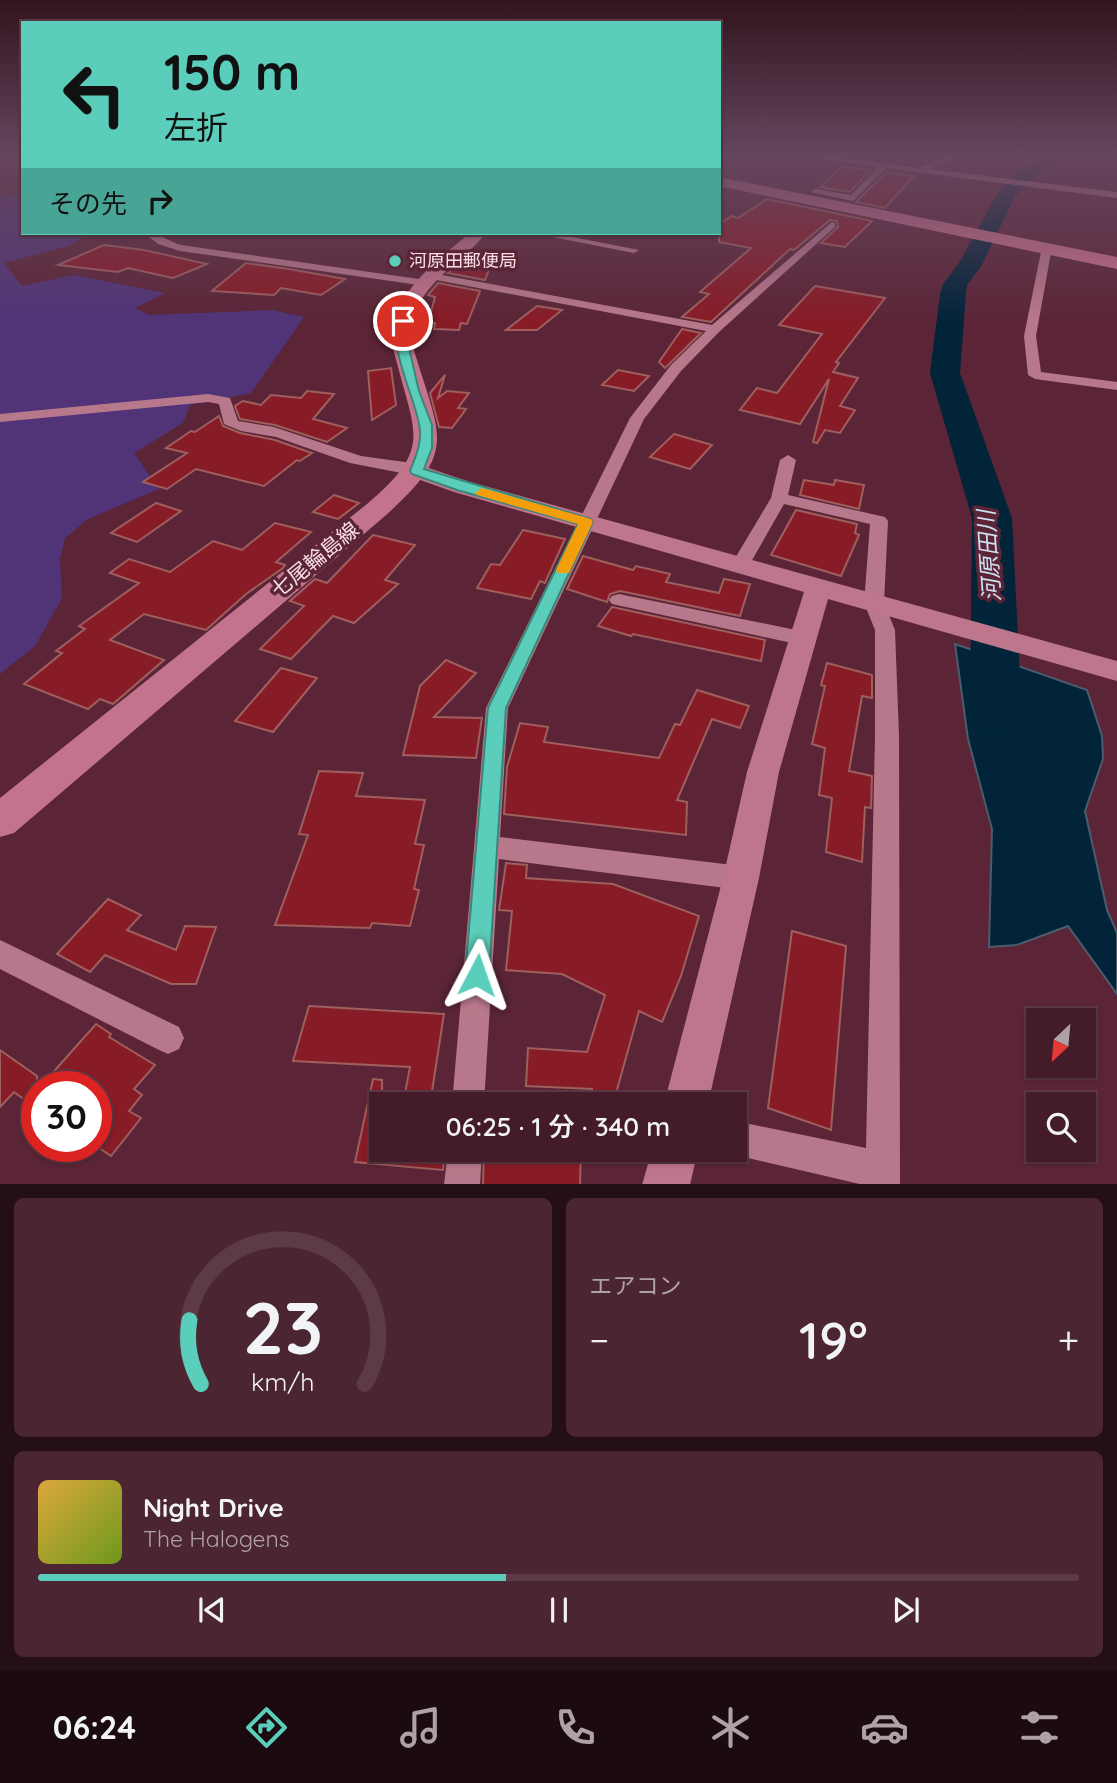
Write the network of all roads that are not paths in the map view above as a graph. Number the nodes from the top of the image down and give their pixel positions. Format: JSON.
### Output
{"nodes":[{"id":1,"x":873,"y":211,"type":"edge"},
{"id":2,"x":832,"y":225,"type":"dead end"},
{"id":3,"x":156,"y":235,"type":"edge"},
{"id":4,"x":476,"y":235,"type":"edge"},
{"id":5,"x":548,"y":235,"type":"edge"},
{"id":6,"x":1040,"y":245,"type":"junction"},
{"id":7,"x":634,"y":250,"type":"dead end"},
{"id":8,"x":1117,"y":262,"type":"edge"},
{"id":9,"x":429,"y":279,"type":"junction"},
{"id":10,"x":715,"y":329,"type":"junction"},
{"id":11,"x":1117,"y":386,"type":"edge"},
{"id":12,"x":0,"y":418,"type":"edge"},
{"id":13,"x":788,"y":460,"type":"dead end"},
{"id":14,"x":417,"y":471,"type":"junction"},
{"id":15,"x":779,"y":498,"type":"junction"},
{"id":16,"x":586,"y":522,"type":"junction"},
{"id":17,"x":740,"y":565,"type":"junction"},
{"id":18,"x":818,"y":587,"type":"junction"},
{"id":19,"x":620,"y":600,"type":"dead end"},
{"id":20,"x":874,"y":603,"type":"junction"},
{"id":21,"x":802,"y":638,"type":"junction"},
{"id":22,"x":1117,"y":671,"type":"edge"},
{"id":23,"x":0,"y":821,"type":"edge"},
{"id":24,"x":486,"y":846,"type":"junction"},
{"id":25,"x":741,"y":878,"type":"junction"},
{"id":26,"x":0,"y":954,"type":"edge"},
{"id":27,"x":168,"y":1038,"type":"dead end"},
{"id":28,"x":469,"y":1092,"type":"edge"},
{"id":29,"x":688,"y":1092,"type":"edge"},
{"id":30,"x":747,"y":1141,"type":"edge"},
{"id":31,"x":464,"y":1162,"type":"edge"},
{"id":32,"x":671,"y":1162,"type":"edge"},
{"id":33,"x":883,"y":1177,"type":"edge"},
{"id":34,"x":462,"y":1184,"type":"edge"},
{"id":35,"x":666,"y":1184,"type":"edge"}],
"edges":[{"from":1,"to":6,"type":"highway"},
{"from":2,"to":10,"type":"street"},
{"from":3,"to":9,"type":"street"},
{"from":4,"to":9,"type":"main road"},
{"from":5,"to":7,"type":"street"},
{"from":6,"to":8,"type":"highway"},
{"from":6,"to":11,"type":"street"},
{"from":9,"to":10,"type":"street"},
{"from":9,"to":14,"type":"main road"},
{"from":10,"to":16,"type":"street"},
{"from":12,"to":14,"type":"street"},
{"from":13,"to":15,"type":"street"},
{"from":14,"to":16,"type":"street"},
{"from":14,"to":23,"type":"main road","name":"七尾輪島線"},
{"from":15,"to":17,"type":"street"},
{"from":15,"to":20,"type":"street"},
{"from":16,"to":17,"type":"street"},
{"from":16,"to":24,"type":"street"},
{"from":17,"to":18,"type":"street"},
{"from":18,"to":20,"type":"street"},
{"from":18,"to":21,"type":"street"},
{"from":19,"to":21,"type":"street"},
{"from":20,"to":22,"type":"street"},
{"from":20,"to":33,"type":"street"},
{"from":21,"to":25,"type":"street"},
{"from":24,"to":25,"type":"street"},
{"from":24,"to":28,"type":"street"},
{"from":25,"to":29,"type":"street"},
{"from":26,"to":27,"type":"street"},
{"from":30,"to":33,"type":"street"},
{"from":31,"to":34,"type":"street"},
{"from":32,"to":35,"type":"street"}]}
